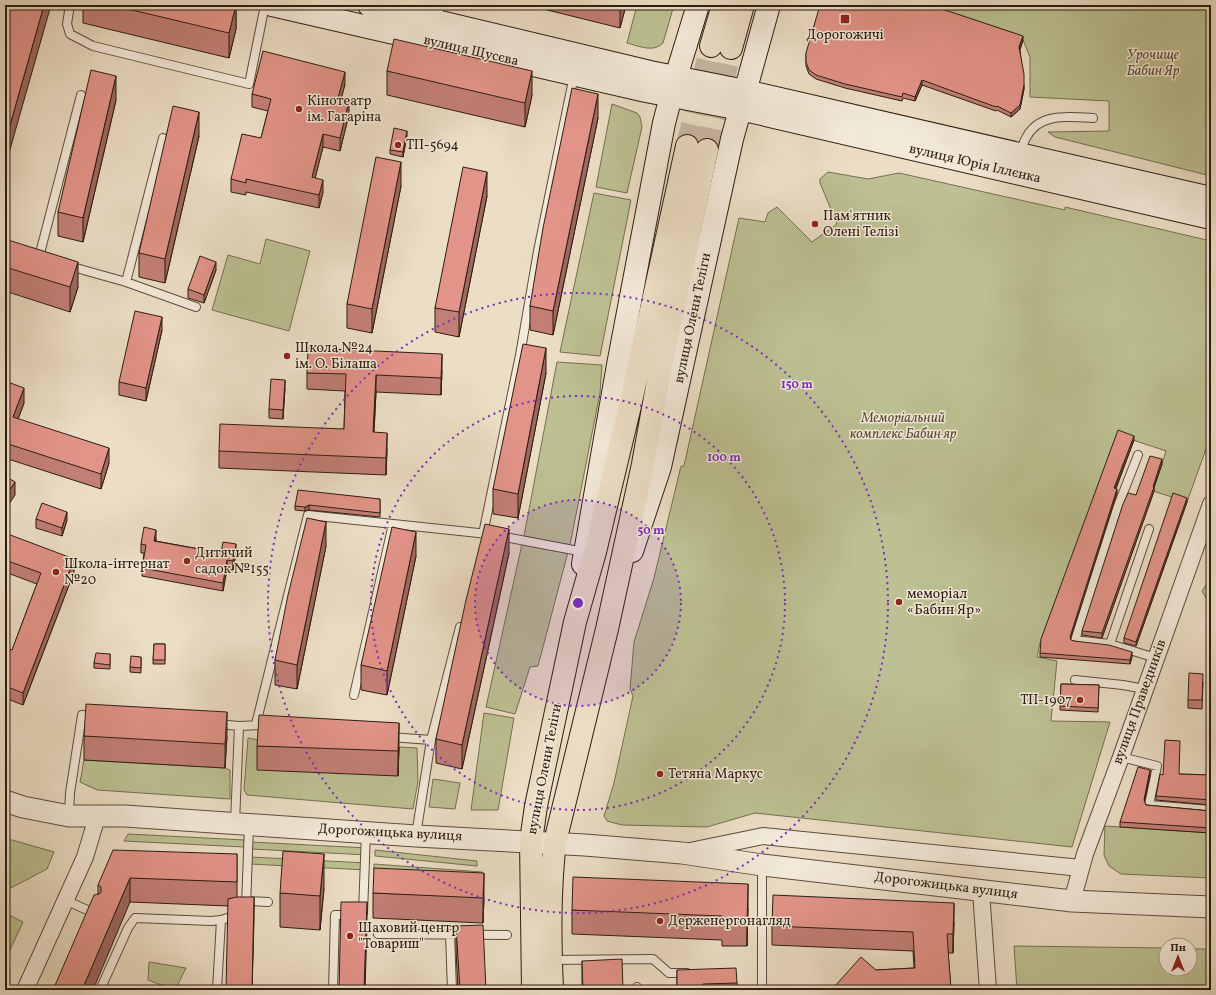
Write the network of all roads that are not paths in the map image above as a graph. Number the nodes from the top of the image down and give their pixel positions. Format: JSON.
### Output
{"nodes":[{"id":1,"x":70,"y":5,"type":"edge"},
{"id":2,"x":265,"y":5,"type":"edge"},
{"id":3,"x":272,"y":5,"type":"edge"},
{"id":4,"x":370,"y":5,"type":"edge"},
{"id":5,"x":698,"y":5,"type":"edge"},
{"id":6,"x":723,"y":5,"type":"edge"},
{"id":7,"x":743,"y":5,"type":"edge"},
{"id":8,"x":769,"y":5,"type":"edge"},
{"id":9,"x":439,"y":13,"type":"edge"},
{"id":10,"x":574,"y":75,"type":"junction"},
{"id":11,"x":674,"y":86,"type":"junction"},
{"id":12,"x":81,"y":95,"type":"dead end"},
{"id":13,"x":742,"y":100,"type":"junction"},
{"id":14,"x":1093,"y":118,"type":"dead end"},
{"id":15,"x":163,"y":138,"type":"dead end"},
{"id":16,"x":1021,"y":153,"type":"junction"},
{"id":17,"x":1211,"y":198,"type":"edge"},
{"id":18,"x":1211,"y":218,"type":"edge"},
{"id":19,"x":39,"y":257,"type":"edge"},
{"id":20,"x":60,"y":264,"type":"edge"},
{"id":21,"x":126,"y":282,"type":"junction"},
{"id":22,"x":196,"y":307,"type":"dead end"},
{"id":23,"x":1138,"y":455,"type":"dead end"},
{"id":24,"x":1211,"y":504,"type":"edge"},
{"id":25,"x":392,"y":524,"type":"junction"},
{"id":26,"x":1149,"y":529,"type":"dead end"},
{"id":27,"x":482,"y":537,"type":"junction"},
{"id":28,"x":585,"y":552,"type":"junction"},
{"id":29,"x":462,"y":619,"type":"edge"},
{"id":30,"x":575,"y":622,"type":"junction"},
{"id":31,"x":608,"y":629,"type":"junction"},
{"id":32,"x":1110,"y":644,"type":"junction"},
{"id":33,"x":1156,"y":658,"type":"junction"},
{"id":34,"x":1075,"y":680,"type":"dead end"},
{"id":35,"x":1145,"y":689,"type":"junction"},
{"id":36,"x":354,"y":695,"type":"dead end"},
{"id":37,"x":105,"y":716,"type":"edge"},
{"id":38,"x":205,"y":723,"type":"edge"},
{"id":39,"x":256,"y":724,"type":"junction"},
{"id":40,"x":239,"y":726,"type":"junction"},
{"id":41,"x":271,"y":726,"type":"edge"},
{"id":42,"x":382,"y":736,"type":"edge"},
{"id":43,"x":431,"y":740,"type":"junction"},
{"id":44,"x":1121,"y":757,"type":"junction"},
{"id":45,"x":5,"y":801,"type":"edge"},
{"id":46,"x":1211,"y":810,"type":"edge"},
{"id":47,"x":69,"y":816,"type":"junction"},
{"id":48,"x":97,"y":817,"type":"junction"},
{"id":49,"x":242,"y":824,"type":"junction"},
{"id":50,"x":366,"y":832,"type":"junction"},
{"id":51,"x":416,"y":836,"type":"junction"},
{"id":52,"x":531,"y":841,"type":"junction"},
{"id":53,"x":555,"y":842,"type":"junction"},
{"id":54,"x":682,"y":853,"type":"junction"},
{"id":55,"x":762,"y":864,"type":"junction"},
{"id":56,"x":1081,"y":868,"type":"junction"},
{"id":57,"x":981,"y":891,"type":"junction"},
{"id":58,"x":65,"y":900,"type":"junction"},
{"id":59,"x":246,"y":901,"type":"junction"},
{"id":60,"x":1072,"y":901,"type":"junction"},
{"id":61,"x":268,"y":902,"type":"dead end"},
{"id":62,"x":1211,"y":907,"type":"edge"},
{"id":63,"x":96,"y":914,"type":"edge"},
{"id":64,"x":221,"y":920,"type":"junction"},
{"id":65,"x":119,"y":924,"type":"edge"},
{"id":66,"x":128,"y":928,"type":"junction"},
{"id":67,"x":378,"y":934,"type":"dead end"},
{"id":68,"x":450,"y":934,"type":"junction"},
{"id":69,"x":507,"y":935,"type":"dead end"},
{"id":70,"x":551,"y":960,"type":"junction"},
{"id":71,"x":699,"y":973,"type":"edge"},
{"id":72,"x":25,"y":990,"type":"edge"},
{"id":73,"x":100,"y":990,"type":"edge"},
{"id":74,"x":217,"y":990,"type":"edge"},
{"id":75,"x":332,"y":990,"type":"edge"},
{"id":76,"x":452,"y":990,"type":"edge"},
{"id":77,"x":533,"y":990,"type":"edge"},
{"id":78,"x":552,"y":990,"type":"edge"},
{"id":79,"x":762,"y":990,"type":"edge"},
{"id":80,"x":988,"y":990,"type":"edge"}],
"edges":[{"from":1,"to":2,"type":"lane"},
{"from":3,"to":10,"type":"main road","name":"вулиця Щусєва"},
{"from":4,"to":9,"type":"main road","name":"вулиця Щусєва"},
{"from":5,"to":11,"type":"main road","name":"вулиця Олени Теліги"},
{"from":6,"to":7,"type":"main road"},
{"from":8,"to":13,"type":"main road","name":"вулиця Олени Теліги"},
{"from":9,"to":11,"type":"main road","name":"вулиця Щусєва"},
{"from":10,"to":11,"type":"main road","name":"вулиця Щусєва"},
{"from":10,"to":27,"type":"lane"},
{"from":11,"to":13,"type":"main road"},
{"from":11,"to":28,"type":"main road","name":"вулиця Олени Теліги"},
{"from":12,"to":19,"type":"lane"},
{"from":13,"to":16,"type":"main road","name":"вулиця Юрія Іллєнка"},
{"from":13,"to":18,"type":"main road","name":"вулиця Юрія Іллєнка"},
{"from":13,"to":31,"type":"main road","name":"вулиця Олени Теліги"},
{"from":14,"to":16,"type":"lane"},
{"from":15,"to":21,"type":"lane"},
{"from":16,"to":17,"type":"main road","name":"вулиця Юрія Іллєнка"},
{"from":20,"to":21,"type":"lane"},
{"from":21,"to":22,"type":"lane"},
{"from":23,"to":32,"type":"lane"},
{"from":24,"to":33,"type":"street","name":"вулиця Праведників"},
{"from":25,"to":27,"type":"lane"},
{"from":25,"to":36,"type":"lane"},
{"from":25,"to":39,"type":"lane"},
{"from":26,"to":32,"type":"lane"},
{"from":27,"to":28,"type":"lane"},
{"from":28,"to":30,"type":"main road","name":"вулиця Олени Теліги"},
{"from":29,"to":43,"type":"lane"},
{"from":30,"to":31,"type":"main road","name":"вулиця Олени Теліги"},
{"from":30,"to":52,"type":"main road","name":"вулиця Олени Теліги"},
{"from":31,"to":53,"type":"main road","name":"вулиця Олени Теліги"},
{"from":32,"to":33,"type":"lane"},
{"from":33,"to":35,"type":"street","name":"вулиця Праведників"},
{"from":34,"to":35,"type":"lane"},
{"from":35,"to":44,"type":"street","name":"вулиця Праведників"},
{"from":37,"to":47,"type":"lane"},
{"from":38,"to":40,"type":"lane"},
{"from":39,"to":40,"type":"lane"},
{"from":39,"to":41,"type":"lane"},
{"from":40,"to":49,"type":"lane"},
{"from":42,"to":43,"type":"lane"},
{"from":43,"to":51,"type":"lane"},
{"from":44,"to":46,"type":"lane"},
{"from":44,"to":56,"type":"street","name":"вулиця Праведників"},
{"from":45,"to":47,"type":"street","name":"Дорогожицька вулиця"},
{"from":47,"to":48,"type":"street","name":"Дорогожицька вулиця"},
{"from":48,"to":49,"type":"street","name":"Дорогожицька вулиця"},
{"from":48,"to":58,"type":"street"},
{"from":49,"to":50,"type":"street","name":"Дорогожицька вулиця"},
{"from":49,"to":59,"type":"lane"},
{"from":50,"to":51,"type":"street","name":"Дорогожицька вулиця"},
{"from":50,"to":75,"type":"lane"},
{"from":51,"to":52,"type":"street","name":"Дорогожицька вулиця"},
{"from":52,"to":53,"type":"street","name":"Дорогожицька вулиця"},
{"from":52,"to":77,"type":"main road","name":"вулиця Олени Теліги"},
{"from":53,"to":54,"type":"street","name":"Дорогожицька вулиця"},
{"from":53,"to":70,"type":"main road","name":"вулиця Олени Теліги"},
{"from":54,"to":55,"type":"street","name":"Дорогожицька вулиця"},
{"from":54,"to":56,"type":"street","name":"Дорогожицька вулиця"},
{"from":55,"to":57,"type":"street","name":"Дорогожицька вулиця"},
{"from":55,"to":79,"type":"lane"},
{"from":56,"to":60,"type":"street","name":"вулиця Праведників"},
{"from":57,"to":60,"type":"street","name":"Дорогожицька вулиця"},
{"from":57,"to":80,"type":"street"},
{"from":58,"to":63,"type":"lane"},
{"from":58,"to":72,"type":"street"},
{"from":59,"to":61,"type":"lane"},
{"from":59,"to":64,"type":"lane"},
{"from":60,"to":62,"type":"street","name":"Дорогожицька вулиця"},
{"from":64,"to":66,"type":"lane"},
{"from":64,"to":74,"type":"lane"},
{"from":65,"to":66,"type":"lane"},
{"from":66,"to":73,"type":"lane"},
{"from":67,"to":68,"type":"lane"},
{"from":68,"to":69,"type":"lane"},
{"from":68,"to":76,"type":"lane"},
{"from":70,"to":71,"type":"lane"},
{"from":70,"to":78,"type":"main road","name":"вулиця Олени Теліги"}]}
